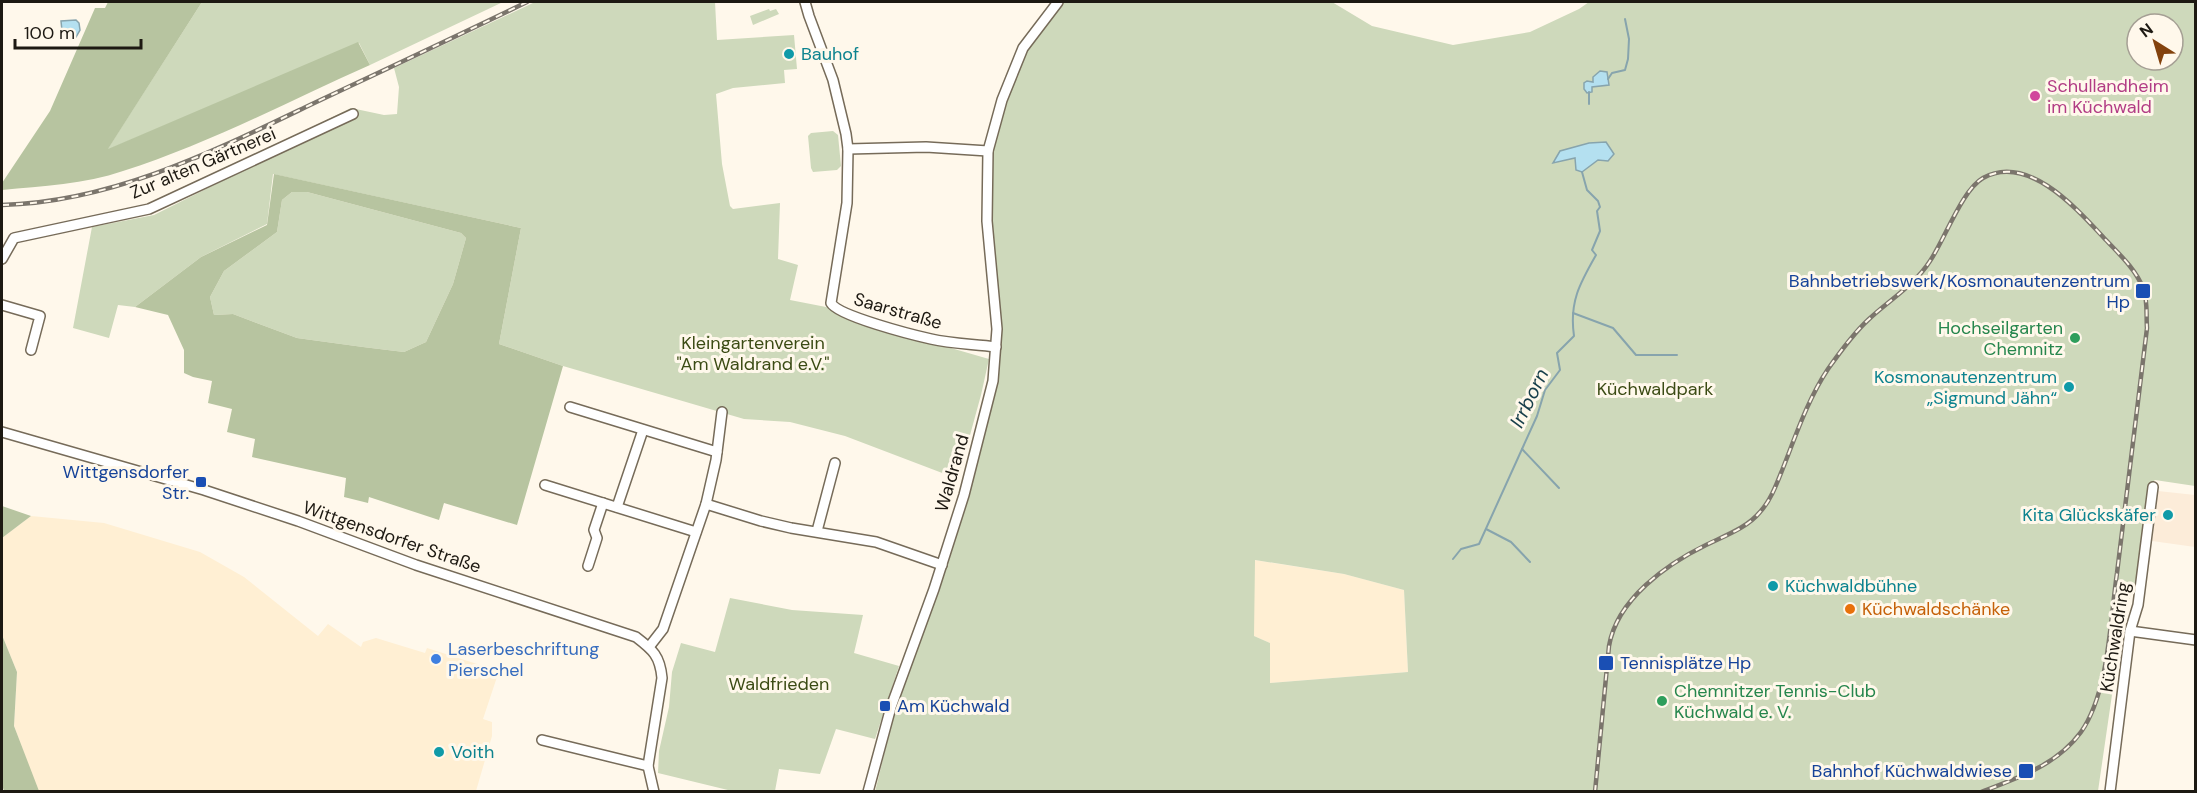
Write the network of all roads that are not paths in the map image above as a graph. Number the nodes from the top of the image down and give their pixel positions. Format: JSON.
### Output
{"nodes":[{"id":1,"x":805,"y":2,"type":"edge"},
{"id":2,"x":1058,"y":2,"type":"edge"},
{"id":3,"x":353,"y":114,"type":"dead end"},
{"id":4,"x":848,"y":149,"type":"junction"},
{"id":5,"x":988,"y":151,"type":"junction"},
{"id":6,"x":2,"y":259,"type":"edge"},
{"id":7,"x":2,"y":305,"type":"edge"},
{"id":8,"x":996,"y":347,"type":"junction"},
{"id":9,"x":31,"y":350,"type":"dead end"},
{"id":10,"x":570,"y":407,"type":"dead end"},
{"id":11,"x":722,"y":412,"type":"dead end"},
{"id":12,"x":643,"y":430,"type":"junction"},
{"id":13,"x":2,"y":432,"type":"edge"},
{"id":14,"x":717,"y":452,"type":"junction"},
{"id":15,"x":835,"y":463,"type":"dead end"},
{"id":16,"x":545,"y":485,"type":"dead end"},
{"id":17,"x":2153,"y":488,"type":"dead end"},
{"id":18,"x":603,"y":502,"type":"junction"},
{"id":19,"x":706,"y":504,"type":"junction"},
{"id":20,"x":617,"y":507,"type":"junction"},
{"id":21,"x":817,"y":531,"type":"junction"},
{"id":22,"x":696,"y":532,"type":"junction"},
{"id":23,"x":942,"y":565,"type":"junction"},
{"id":24,"x":588,"y":566,"type":"dead end"},
{"id":25,"x":2130,"y":631,"type":"junction"},
{"id":26,"x":2196,"y":640,"type":"edge"},
{"id":27,"x":649,"y":647,"type":"junction"},
{"id":28,"x":542,"y":740,"type":"dead end"},
{"id":29,"x":648,"y":766,"type":"junction"},
{"id":30,"x":654,"y":792,"type":"edge"},
{"id":31,"x":868,"y":792,"type":"edge"},
{"id":32,"x":2110,"y":792,"type":"edge"}],
"edges":[{"from":1,"to":4,"type":"street"},
{"from":2,"to":5,"type":"street","name":"Waldrand"},
{"from":3,"to":6,"type":"street","name":"Zur alten Gärtnerei"},
{"from":4,"to":5,"type":"street"},
{"from":4,"to":8,"type":"street","name":"Saarstraße"},
{"from":5,"to":8,"type":"street","name":"Waldrand"},
{"from":7,"to":9,"type":"street"},
{"from":8,"to":23,"type":"street","name":"Waldrand"},
{"from":10,"to":12,"type":"street"},
{"from":11,"to":14,"type":"street"},
{"from":12,"to":14,"type":"street"},
{"from":12,"to":20,"type":"street"},
{"from":13,"to":27,"type":"street","name":"Wittgensdorfer Straße"},
{"from":14,"to":19,"type":"street"},
{"from":15,"to":21,"type":"street"},
{"from":16,"to":18,"type":"street"},
{"from":17,"to":25,"type":"street","name":"Küchwaldring"},
{"from":18,"to":20,"type":"street"},
{"from":18,"to":24,"type":"street"},
{"from":19,"to":21,"type":"street"},
{"from":19,"to":22,"type":"street"},
{"from":20,"to":22,"type":"street"},
{"from":21,"to":23,"type":"street"},
{"from":22,"to":27,"type":"street"},
{"from":23,"to":31,"type":"street","name":"Waldrand"},
{"from":25,"to":26,"type":"street"},
{"from":25,"to":32,"type":"street","name":"Küchwaldring"},
{"from":27,"to":29,"type":"street"},
{"from":28,"to":29,"type":"street"},
{"from":29,"to":30,"type":"street"}]}
